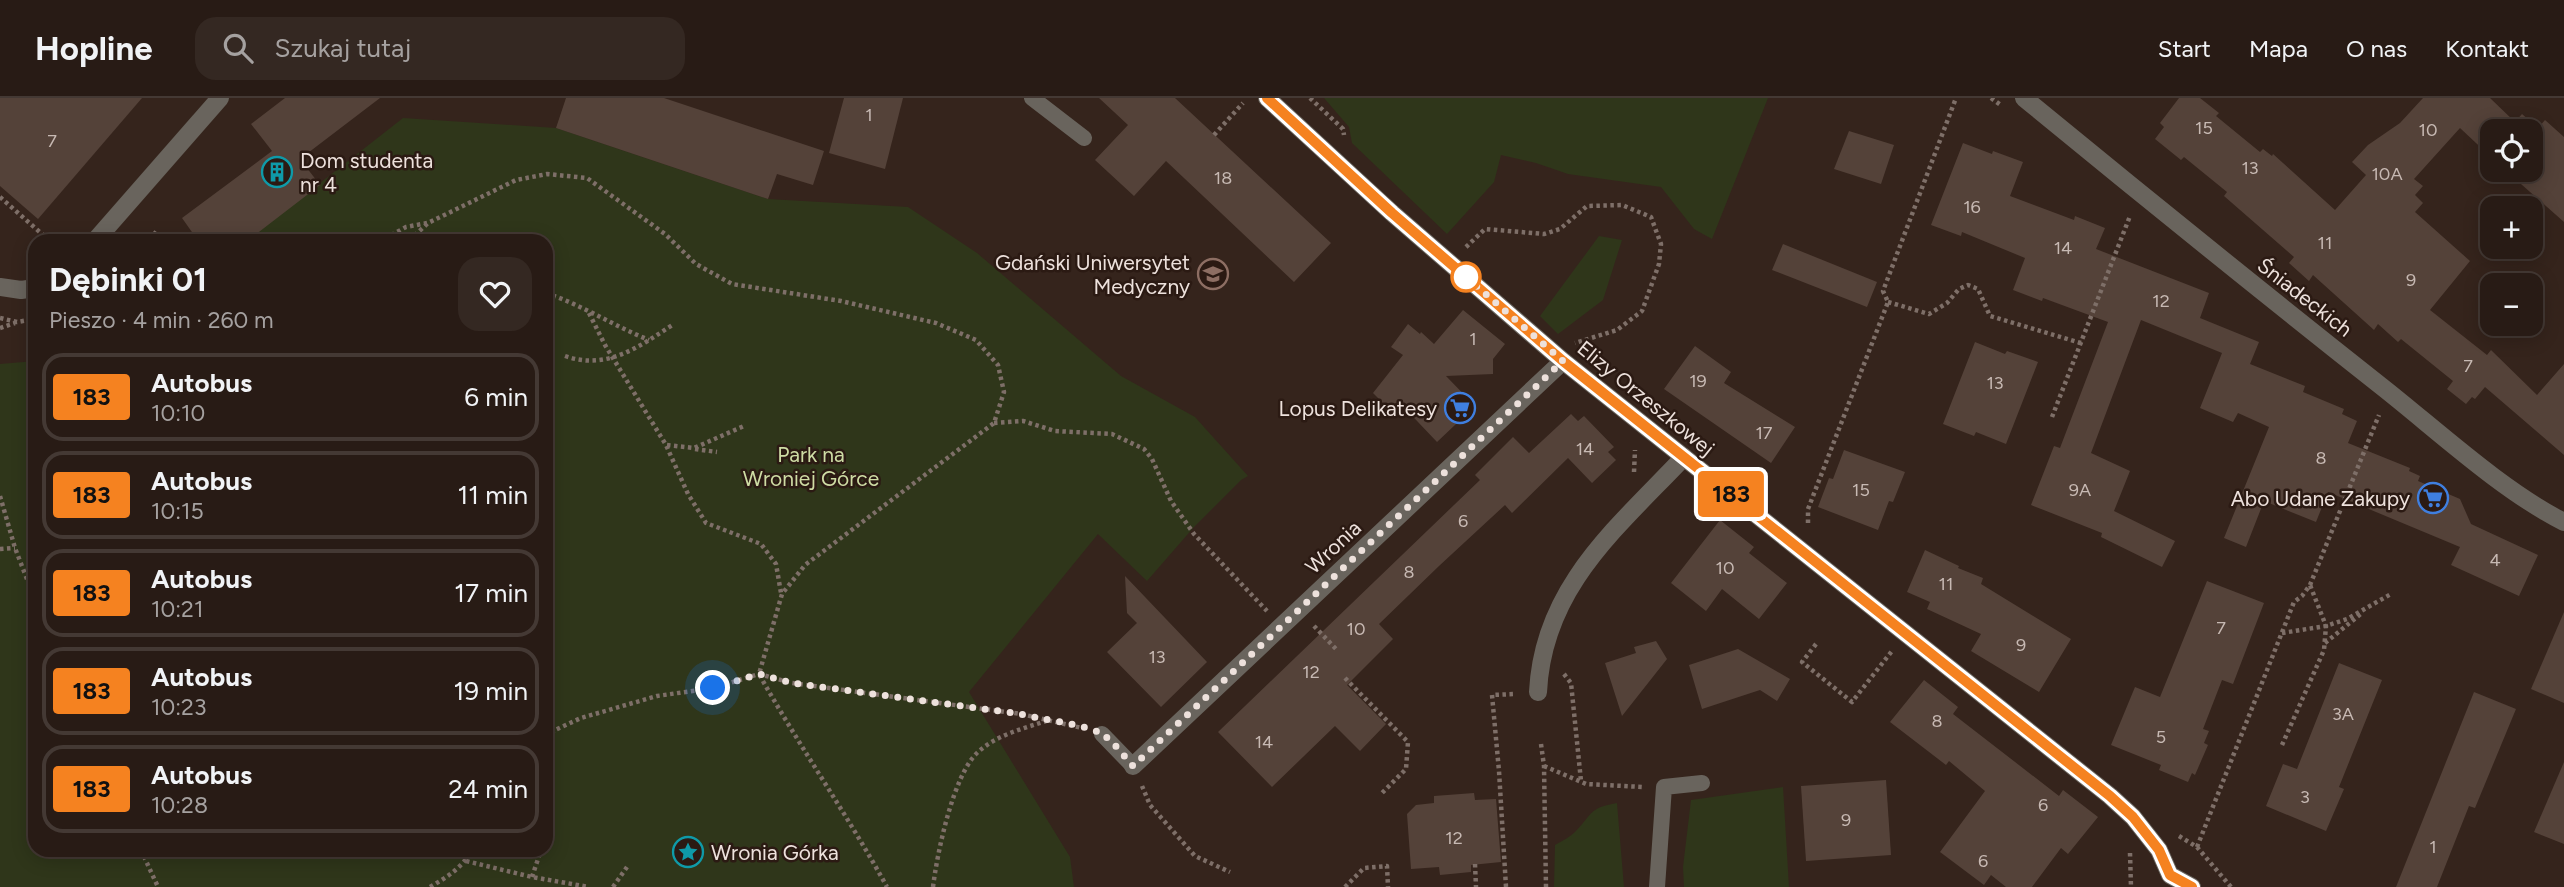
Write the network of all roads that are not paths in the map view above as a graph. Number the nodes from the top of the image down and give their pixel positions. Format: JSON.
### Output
{"nodes":[{"id":1,"x":220,"y":98,"type":"edge"},
{"id":2,"x":1032,"y":98,"type":"edge"},
{"id":3,"x":1267,"y":98,"type":"edge"},
{"id":4,"x":2024,"y":98,"type":"edge"},
{"id":5,"x":1084,"y":138,"type":"dead end"},
{"id":6,"x":101,"y":234,"type":"edge"},
{"id":7,"x":0,"y":287,"type":"edge"},
{"id":8,"x":28,"y":289,"type":"edge"},
{"id":9,"x":1563,"y":361,"type":"junction"},
{"id":10,"x":1684,"y":457,"type":"junction"},
{"id":11,"x":2564,"y":522,"type":"edge"},
{"id":12,"x":1530,"y":692,"type":"road end"},
{"id":13,"x":1102,"y":734,"type":"road end"},
{"id":14,"x":1133,"y":766,"type":"joint"},
{"id":15,"x":1702,"y":783,"type":"dead end"},
{"id":16,"x":2166,"y":881,"type":"edge"},
{"id":17,"x":1657,"y":887,"type":"edge"},
{"id":18,"x":2192,"y":887,"type":"edge"}],
"edges":[{"from":1,"to":6,"type":"street"},
{"from":2,"to":5,"type":"lane"},
{"from":3,"to":9,"type":"street","name":"Elizy Orzeszkowej"},
{"from":4,"to":11,"type":"street","name":"Śniadeckich"},
{"from":7,"to":8,"type":"street"},
{"from":9,"to":10,"type":"street","name":"Elizy Orzeszkowej"},
{"from":9,"to":14,"type":"street","name":"Wronia"},
{"from":10,"to":12,"type":"street"},
{"from":10,"to":16,"type":"street","name":"Elizy Orzeszkowej"},
{"from":13,"to":14,"type":"lane"},
{"from":15,"to":17,"type":"lane"},
{"from":16,"to":18,"type":"street","name":"Elizy Orzeszkowej"}]}
